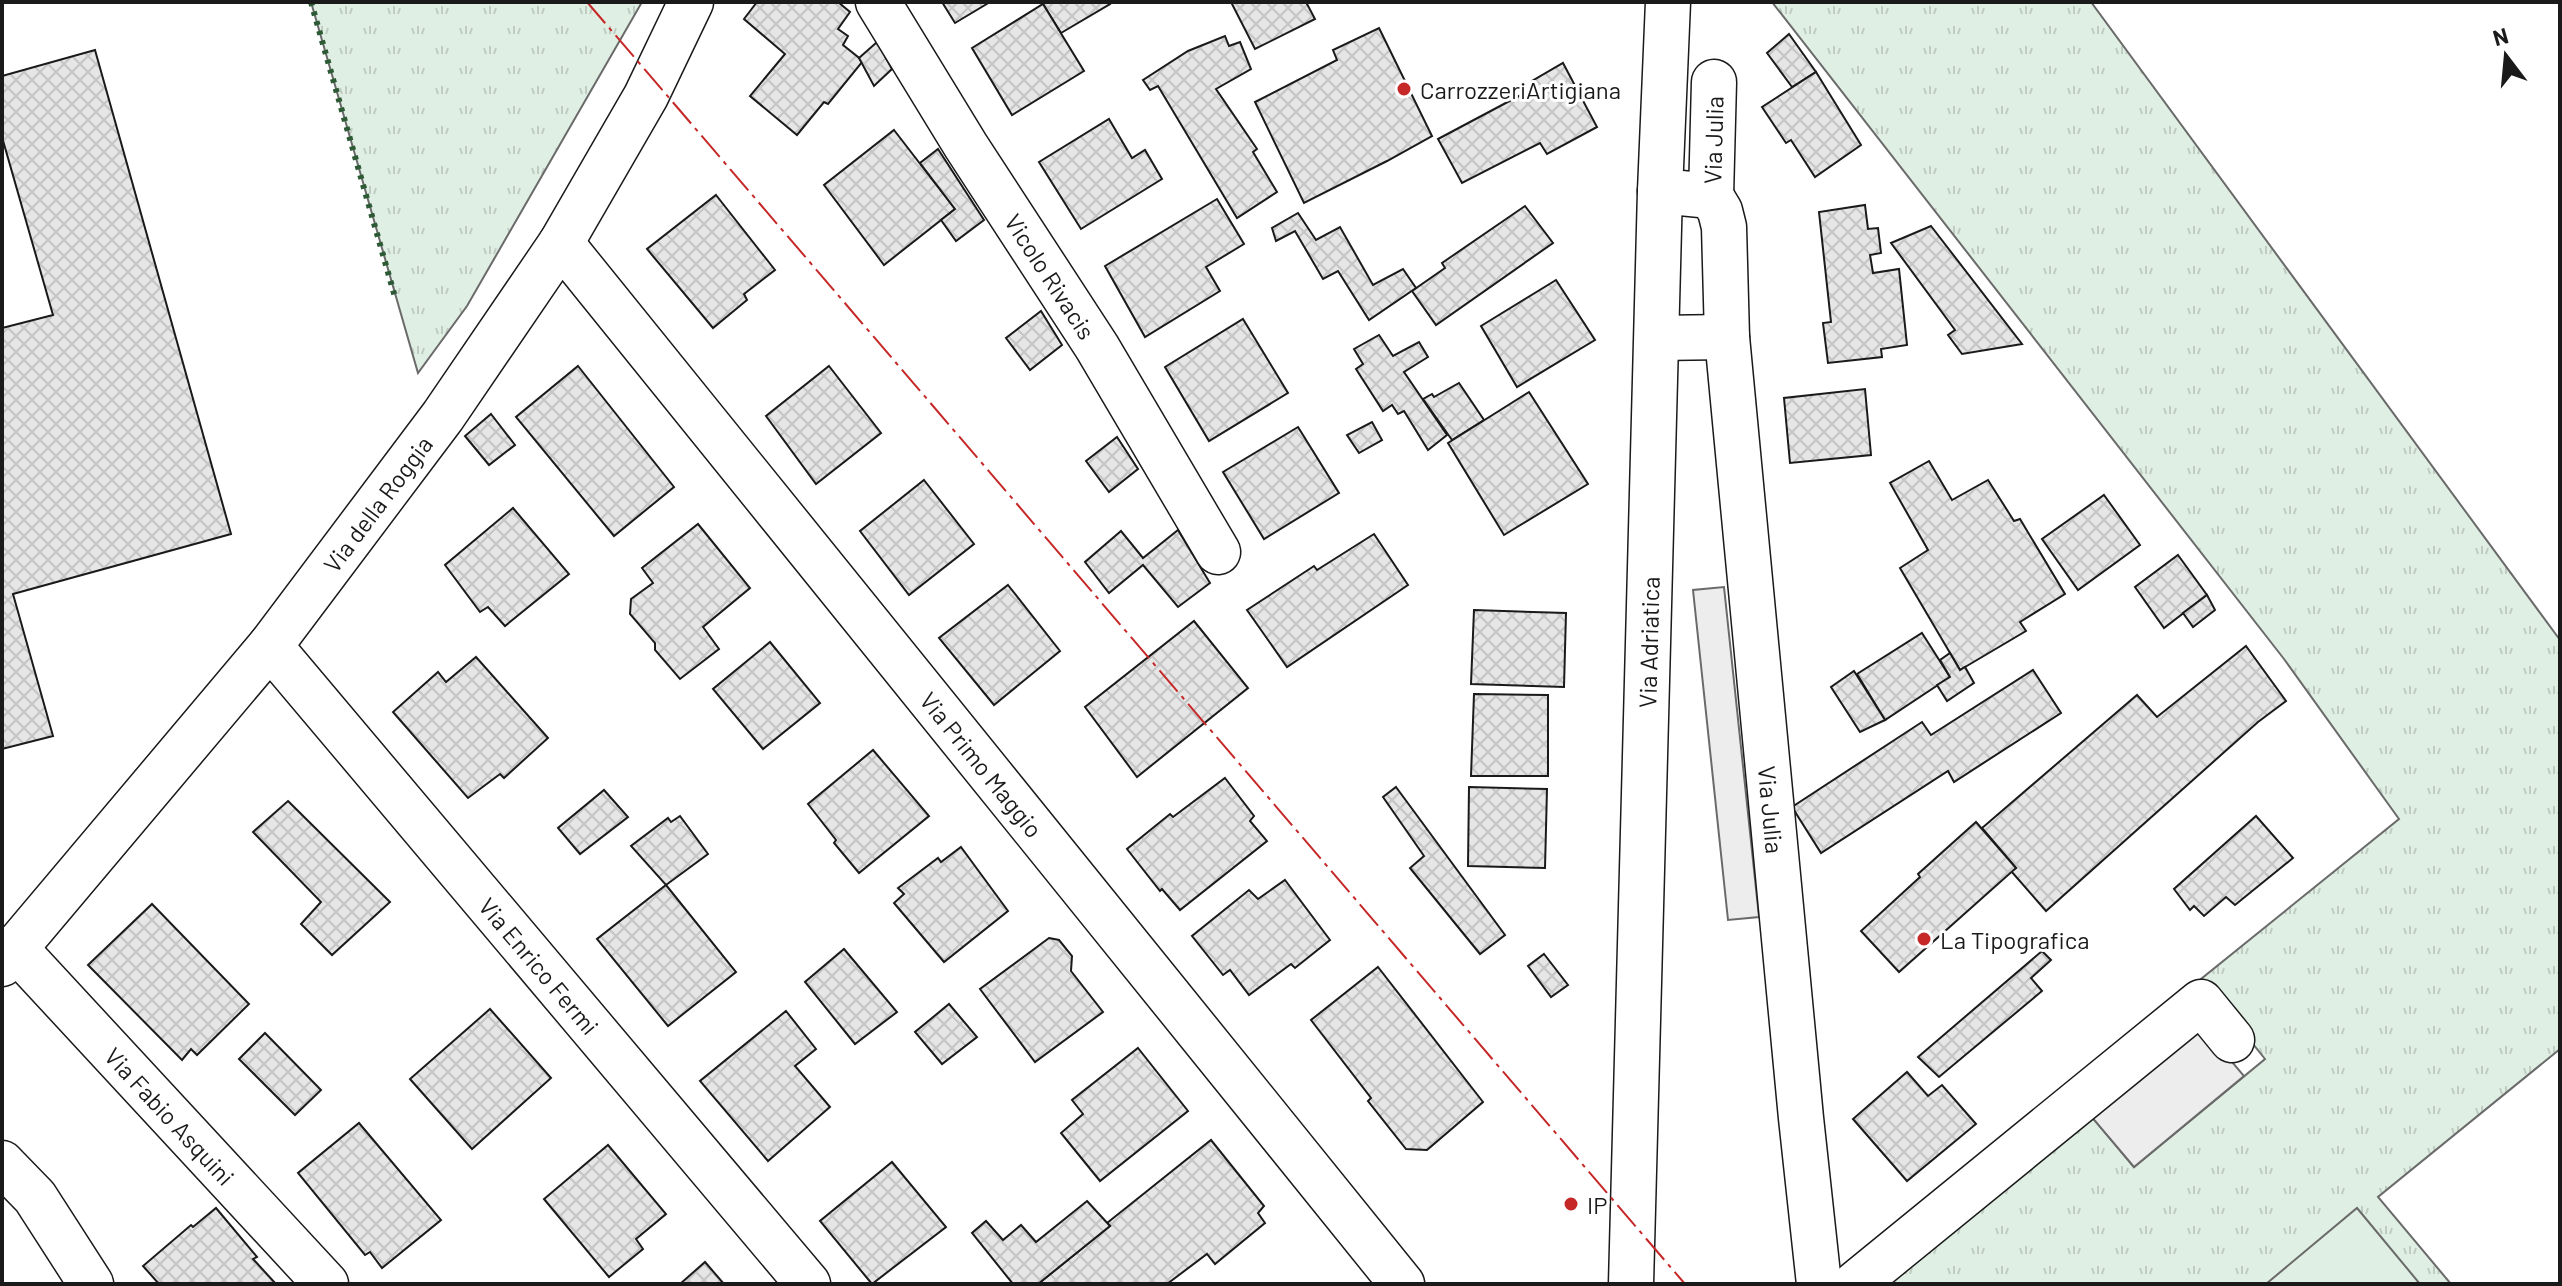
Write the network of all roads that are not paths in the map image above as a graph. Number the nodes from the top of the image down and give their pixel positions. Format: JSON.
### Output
{"nodes":[{"id":1,"x":691,"y":2,"type":"edge"},
{"id":2,"x":878,"y":2,"type":"edge"},
{"id":3,"x":1668,"y":2,"type":"edge"},
{"id":4,"x":1714,"y":82,"type":"dead end"},
{"id":5,"x":1660,"y":191,"type":"junction"},
{"id":6,"x":1711,"y":196,"type":"junction"},
{"id":7,"x":561,"y":243,"type":"junction"},
{"id":8,"x":1727,"y":337,"type":"junction"},
{"id":9,"x":1657,"y":338,"type":"junction"},
{"id":10,"x":1218,"y":552,"type":"dead end"},
{"id":11,"x":270,"y":646,"type":"junction"},
{"id":12,"x":8,"y":955,"type":"edge"},
{"id":13,"x":2232,"y":1040,"type":"dead end"},
{"id":14,"x":2,"y":1163,"type":"edge"},
{"id":15,"x":91,"y":1284,"type":"edge"},
{"id":16,"x":326,"y":1284,"type":"edge"},
{"id":17,"x":808,"y":1284,"type":"edge"},
{"id":18,"x":1402,"y":1284,"type":"edge"},
{"id":19,"x":1631,"y":1284,"type":"edge"},
{"id":20,"x":1819,"y":1284,"type":"edge"},
{"id":21,"x":1855,"y":1284,"type":"edge"}],
"edges":[{"from":1,"to":7,"type":"street","name":"Via della Roggia"},
{"from":2,"to":10,"type":"street","name":"Vicolo Rivacis"},
{"from":3,"to":5,"type":"street","name":"Via Adriatica"},
{"from":4,"to":6,"type":"street","name":"Via Julia"},
{"from":5,"to":6,"type":"street","name":"Via Julia"},
{"from":5,"to":9,"type":"street","name":"Via Adriatica"},
{"from":6,"to":8,"type":"street","name":"Via Julia"},
{"from":7,"to":11,"type":"street","name":"Via della Roggia"},
{"from":7,"to":18,"type":"street","name":"Via Primo Maggio"},
{"from":8,"to":9,"type":"street"},
{"from":8,"to":20,"type":"street","name":"Via Julia"},
{"from":9,"to":19,"type":"street","name":"Via Adriatica"},
{"from":11,"to":12,"type":"street","name":"Via della Roggia"},
{"from":11,"to":17,"type":"street","name":"Via Enrico Fermi"},
{"from":12,"to":16,"type":"street","name":"Via Fabio Asquini"},
{"from":13,"to":21,"type":"street"},
{"from":14,"to":15,"type":"street"}]}
